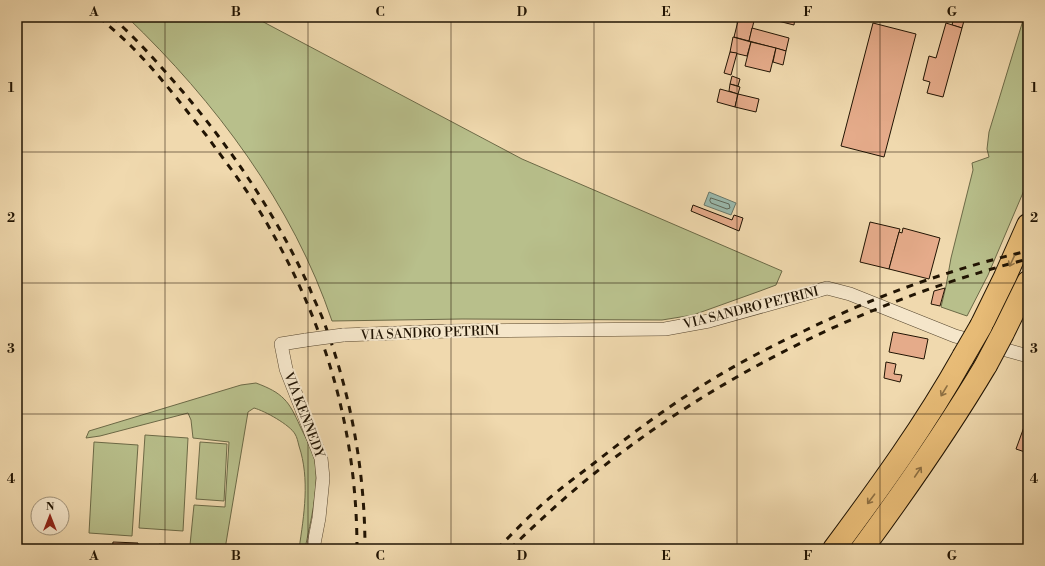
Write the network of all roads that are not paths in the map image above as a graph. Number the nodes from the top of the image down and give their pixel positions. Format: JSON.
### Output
{"nodes":[{"id":1,"x":1028,"y":225,"type":"edge"},
{"id":2,"x":1028,"y":282,"type":"edge"},
{"id":3,"x":343,"y":336,"type":"joint"},
{"id":4,"x":1028,"y":356,"type":"edge"},
{"id":5,"x":313,"y":549,"type":"edge"},
{"id":6,"x":834,"y":549,"type":"edge"},
{"id":7,"x":862,"y":549,"type":"edge"}],
"edges":[{"from":1,"to":6,"type":"highway","one_way":true,"bridge":true},
{"from":7,"to":2,"type":"highway","one_way":true,"bridge":true},
{"from":3,"to":4,"type":"street","name":"VIA SANDRO PETRINI"},
{"from":3,"to":5,"type":"street","name":"VIA KENNEDY","bridge":true}]}
